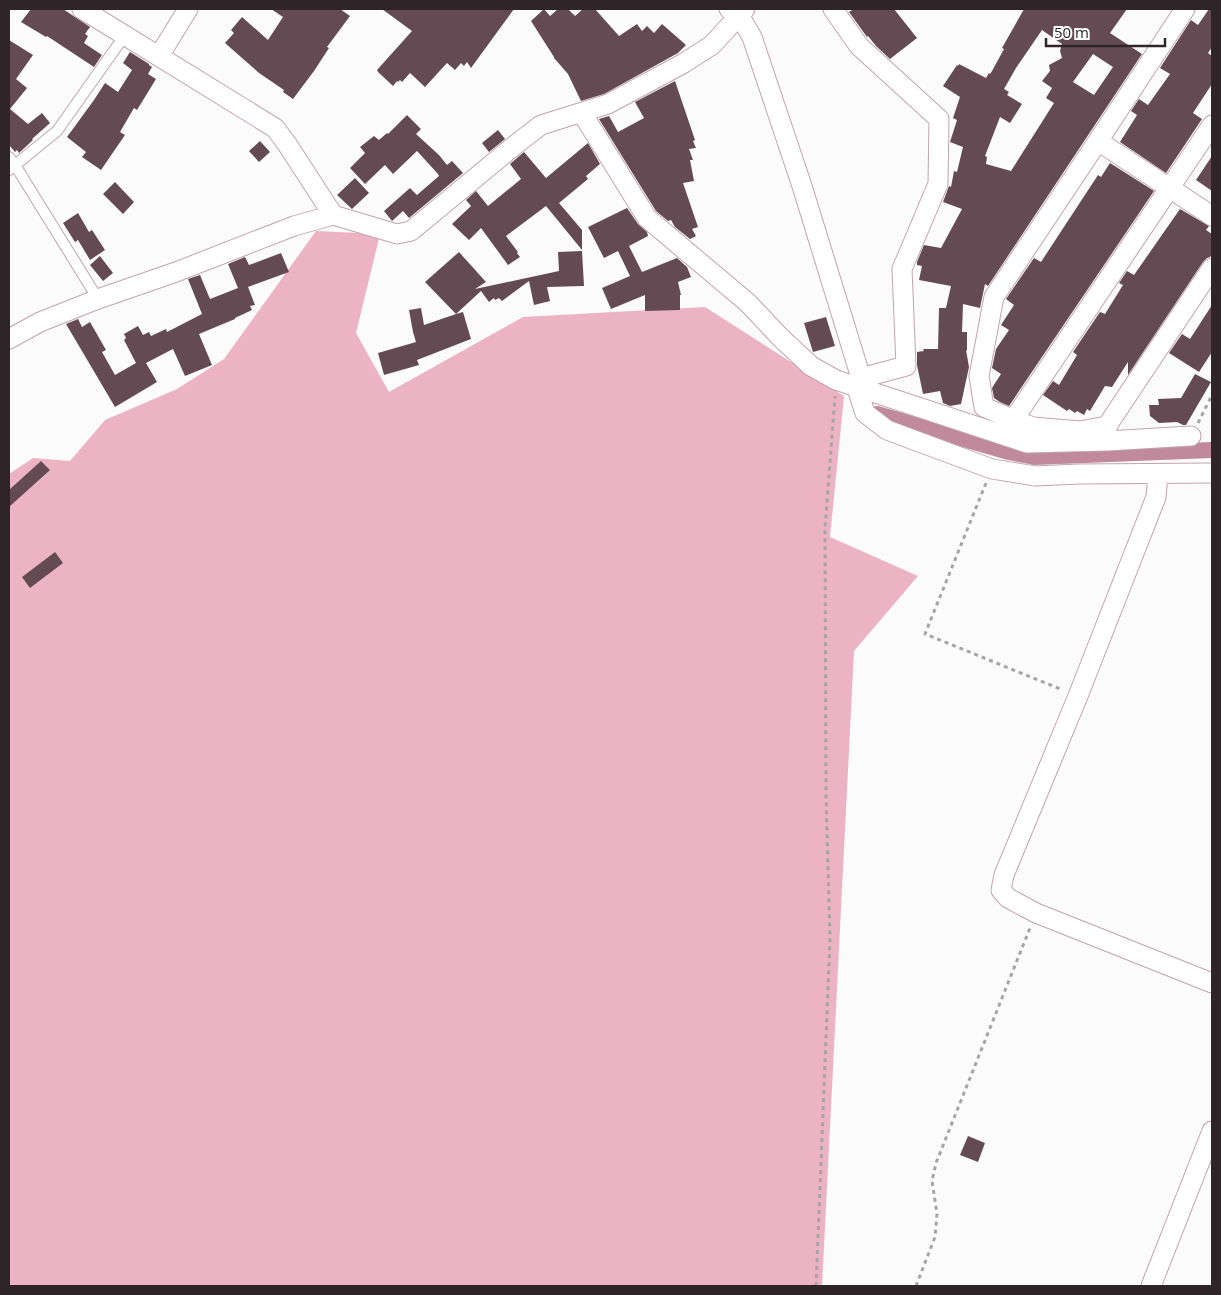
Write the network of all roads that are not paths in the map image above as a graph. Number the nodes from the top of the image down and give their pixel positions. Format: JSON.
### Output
{"nodes":[{"id":1,"x":82,"y":9,"type":"edge"},
{"id":2,"x":188,"y":9,"type":"edge"},
{"id":3,"x":833,"y":9,"type":"edge"},
{"id":4,"x":1185,"y":9,"type":"edge"},
{"id":5,"x":737,"y":11,"type":"edge"},
{"id":6,"x":126,"y":36,"type":"junction"},
{"id":7,"x":159,"y":56,"type":"junction"},
{"id":8,"x":582,"y":113,"type":"junction"},
{"id":9,"x":1212,"y":125,"type":"edge"},
{"id":10,"x":1098,"y":141,"type":"junction"},
{"id":11,"x":11,"y":164,"type":"edge"},
{"id":12,"x":1170,"y":188,"type":"junction"},
{"id":13,"x":333,"y":215,"type":"junction"},
{"id":14,"x":1212,"y":216,"type":"edge"},
{"id":15,"x":1212,"y":268,"type":"edge"},
{"id":16,"x":98,"y":300,"type":"junction"},
{"id":17,"x":9,"y":339,"type":"edge"},
{"id":18,"x":859,"y":383,"type":"junction"},
{"id":19,"x":1014,"y":420,"type":"junction"},
{"id":20,"x":1107,"y":433,"type":"junction"},
{"id":21,"x":1192,"y":436,"type":"road end"},
{"id":22,"x":1212,"y":473,"type":"edge"},
{"id":23,"x":1158,"y":474,"type":"junction"},
{"id":24,"x":1212,"y":984,"type":"edge"},
{"id":25,"x":1212,"y":1131,"type":"edge"},
{"id":26,"x":1151,"y":1286,"type":"edge"}],
"edges":[{"from":1,"to":6,"type":"street"},
{"from":2,"to":7,"type":"street"},
{"from":3,"to":18,"type":"street"},
{"from":4,"to":10,"type":"street"},
{"from":5,"to":8,"type":"street"},
{"from":5,"to":18,"type":"street"},
{"from":6,"to":7,"type":"street"},
{"from":6,"to":11,"type":"lane"},
{"from":7,"to":13,"type":"street"},
{"from":8,"to":13,"type":"street"},
{"from":8,"to":18,"type":"street"},
{"from":9,"to":12,"type":"street"},
{"from":10,"to":12,"type":"street"},
{"from":10,"to":19,"type":"street"},
{"from":11,"to":16,"type":"lane"},
{"from":12,"to":14,"type":"street"},
{"from":12,"to":19,"type":"street"},
{"from":13,"to":16,"type":"street"},
{"from":15,"to":20,"type":"street"},
{"from":16,"to":17,"type":"street"},
{"from":18,"to":20,"type":"street"},
{"from":18,"to":23,"type":"street"},
{"from":19,"to":20,"type":"street"},
{"from":20,"to":21,"type":"street"},
{"from":22,"to":23,"type":"street"},
{"from":23,"to":24,"type":"street"},
{"from":25,"to":26,"type":"street"}]}
